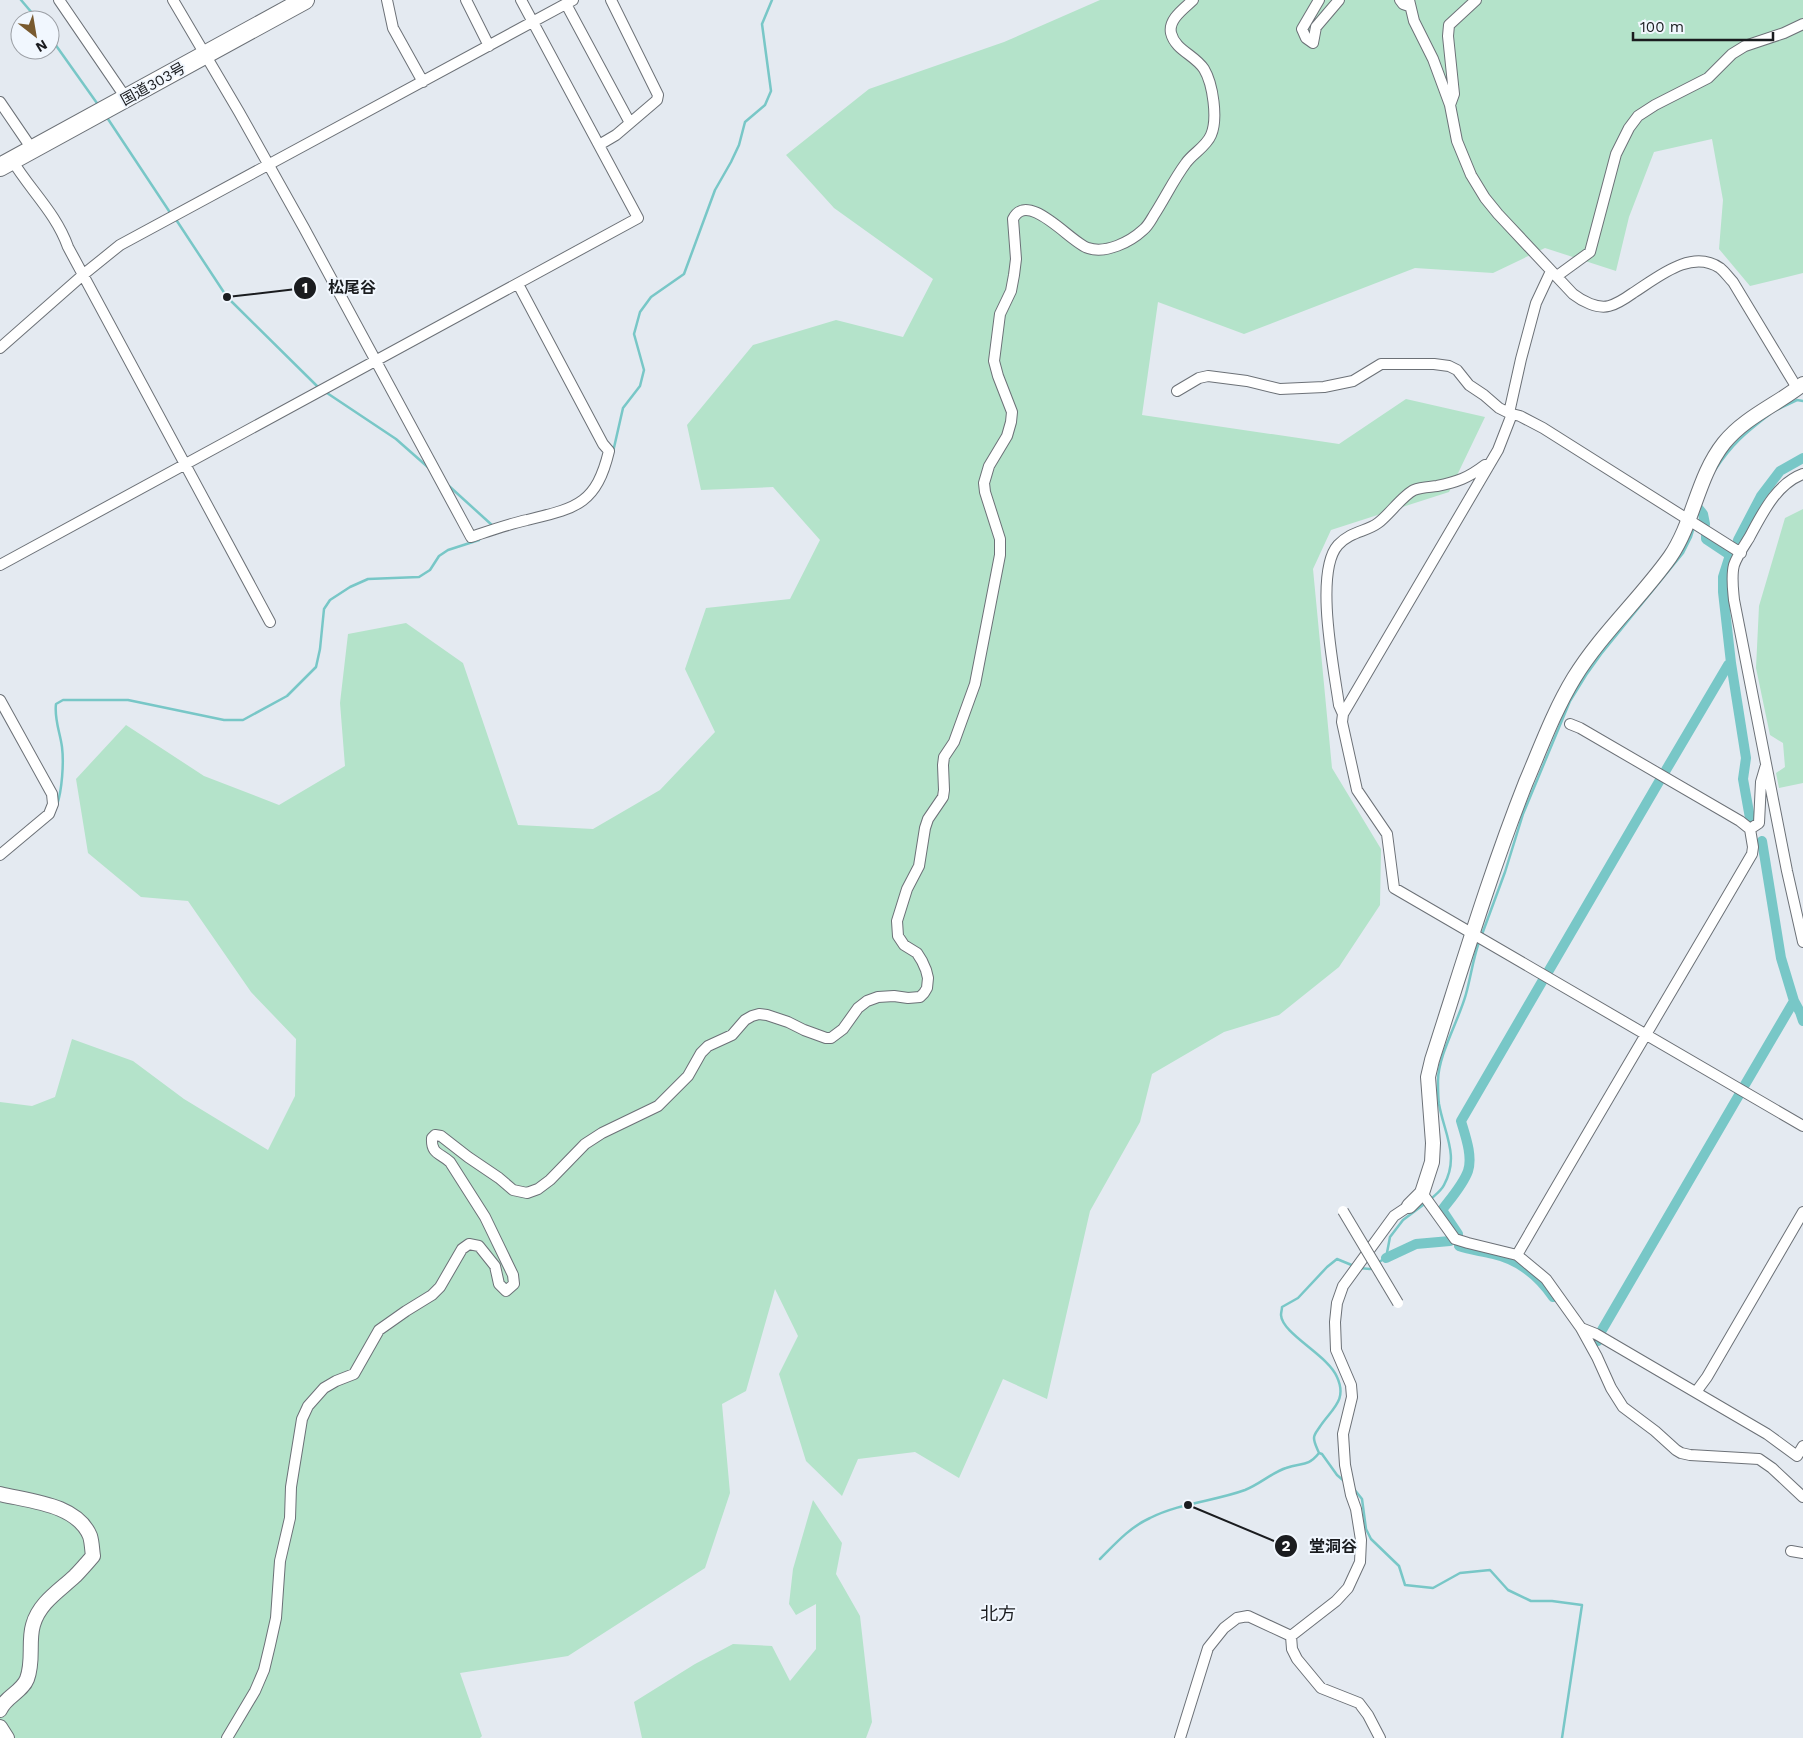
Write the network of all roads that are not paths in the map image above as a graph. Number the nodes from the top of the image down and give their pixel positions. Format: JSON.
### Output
{"nodes":[{"id":1,"x":59,"y":0,"type":"edge"},
{"id":2,"x":173,"y":0,"type":"edge"},
{"id":3,"x":306,"y":0,"type":"edge"},
{"id":4,"x":387,"y":0,"type":"edge"},
{"id":5,"x":466,"y":0,"type":"edge"},
{"id":6,"x":521,"y":0,"type":"edge"},
{"id":7,"x":611,"y":0,"type":"edge"},
{"id":8,"x":1193,"y":0,"type":"edge"},
{"id":9,"x":1319,"y":0,"type":"edge"},
{"id":10,"x":1339,"y":0,"type":"edge"},
{"id":11,"x":1400,"y":0,"type":"edge"},
{"id":12,"x":1476,"y":0,"type":"edge"},
{"id":13,"x":570,"y":2,"type":"edge"},
{"id":14,"x":1409,"y":3,"type":"edge"},
{"id":15,"x":533,"y":22,"type":"junction"},
{"id":16,"x":1803,"y":24,"type":"edge"},
{"id":17,"x":488,"y":46,"type":"junction"},
{"id":18,"x":205,"y":55,"type":"junction"},
{"id":19,"x":423,"y":82,"type":"junction"},
{"id":20,"x":126,"y":98,"type":"junction"},
{"id":21,"x":0,"y":102,"type":"edge"},
{"id":22,"x":1450,"y":105,"type":"junction"},
{"id":23,"x":630,"y":123,"type":"junction"},
{"id":24,"x":599,"y":146,"type":"junction"},
{"id":25,"x":32,"y":149,"type":"junction"},
{"id":26,"x":6,"y":164,"type":"edge"},
{"id":27,"x":269,"y":165,"type":"junction"},
{"id":28,"x":84,"y":274,"type":"junction"},
{"id":29,"x":1554,"y":274,"type":"junction"},
{"id":30,"x":518,"y":284,"type":"junction"},
{"id":31,"x":0,"y":348,"type":"edge"},
{"id":32,"x":375,"y":361,"type":"junction"},
{"id":33,"x":1800,"y":386,"type":"edge"},
{"id":34,"x":1177,"y":390,"type":"dead end"},
{"id":35,"x":1510,"y":414,"type":"junction"},
{"id":36,"x":186,"y":464,"type":"junction"},
{"id":37,"x":1490,"y":464,"type":"junction"},
{"id":38,"x":1803,"y":474,"type":"edge"},
{"id":39,"x":1688,"y":519,"type":"junction"},
{"id":40,"x":1741,"y":553,"type":"junction"},
{"id":41,"x":0,"y":565,"type":"edge"},
{"id":42,"x":270,"y":622,"type":"dead end"},
{"id":43,"x":0,"y":700,"type":"edge"},
{"id":44,"x":1343,"y":714,"type":"junction"},
{"id":45,"x":1570,"y":724,"type":"dead end"},
{"id":46,"x":1766,"y":764,"type":"junction"},
{"id":47,"x":1750,"y":829,"type":"junction"},
{"id":48,"x":0,"y":855,"type":"edge"},
{"id":49,"x":1472,"y":932,"type":"junction"},
{"id":50,"x":1803,"y":942,"type":"edge"},
{"id":51,"x":1645,"y":1034,"type":"junction"},
{"id":52,"x":1803,"y":1126,"type":"edge"},
{"id":53,"x":1422,"y":1193,"type":"junction"},
{"id":54,"x":1409,"y":1206,"type":"joint"},
{"id":55,"x":1343,"y":1211,"type":"dead end"},
{"id":56,"x":1803,"y":1212,"type":"edge"},
{"id":57,"x":1517,"y":1255,"type":"junction"},
{"id":58,"x":1398,"y":1303,"type":"dead end"},
{"id":59,"x":1581,"y":1328,"type":"junction"},
{"id":60,"x":1696,"y":1392,"type":"junction"},
{"id":61,"x":1803,"y":1446,"type":"edge"},
{"id":62,"x":0,"y":1494,"type":"edge"},
{"id":63,"x":1803,"y":1497,"type":"edge"},
{"id":64,"x":1791,"y":1551,"type":"dead end"},
{"id":65,"x":1803,"y":1554,"type":"edge"},
{"id":66,"x":1291,"y":1636,"type":"junction"},
{"id":67,"x":0,"y":1710,"type":"edge"},
{"id":68,"x":0,"y":1727,"type":"edge"},
{"id":69,"x":7,"y":1738,"type":"edge"},
{"id":70,"x":227,"y":1738,"type":"edge"},
{"id":71,"x":1180,"y":1738,"type":"edge"},
{"id":72,"x":1380,"y":1738,"type":"edge"}],
"edges":[{"from":1,"to":20,"type":"street"},
{"from":2,"to":18,"type":"street"},
{"from":3,"to":18,"type":"highway","name":"国道303号"},
{"from":4,"to":19,"type":"street"},
{"from":5,"to":17,"type":"street"},
{"from":6,"to":15,"type":"street"},
{"from":7,"to":23,"type":"street"},
{"from":8,"to":70,"type":"street"},
{"from":9,"to":10,"type":"street"},
{"from":11,"to":14,"type":"street"},
{"from":12,"to":22,"type":"street"},
{"from":13,"to":15,"type":"street"},
{"from":13,"to":23,"type":"street"},
{"from":14,"to":22,"type":"street"},
{"from":15,"to":17,"type":"street"},
{"from":15,"to":24,"type":"street"},
{"from":16,"to":29,"type":"street"},
{"from":17,"to":19,"type":"street"},
{"from":18,"to":20,"type":"highway","name":"国道303号"},
{"from":18,"to":27,"type":"street"},
{"from":19,"to":27,"type":"street"},
{"from":20,"to":25,"type":"highway","name":"国道303号"},
{"from":21,"to":25,"type":"street"},
{"from":22,"to":29,"type":"street"},
{"from":23,"to":24,"type":"street"},
{"from":24,"to":30,"type":"street"},
{"from":25,"to":26,"type":"highway","name":"国道303号"},
{"from":26,"to":28,"type":"street"},
{"from":27,"to":28,"type":"street"},
{"from":27,"to":32,"type":"street"},
{"from":28,"to":31,"type":"street"},
{"from":28,"to":36,"type":"street"},
{"from":29,"to":33,"type":"street"},
{"from":29,"to":35,"type":"street"},
{"from":30,"to":32,"type":"street"},
{"from":30,"to":32,"type":"street"},
{"from":32,"to":36,"type":"street"},
{"from":33,"to":39,"type":"street"},
{"from":34,"to":35,"type":"street"},
{"from":35,"to":37,"type":"street"},
{"from":35,"to":39,"type":"street"},
{"from":36,"to":41,"type":"street"},
{"from":36,"to":42,"type":"street"},
{"from":37,"to":44,"type":"street"},
{"from":37,"to":44,"type":"street"},
{"from":38,"to":40,"type":"street"},
{"from":39,"to":40,"type":"street"},
{"from":39,"to":49,"type":"street"},
{"from":40,"to":46,"type":"street"},
{"from":43,"to":48,"type":"street"},
{"from":44,"to":49,"type":"street"},
{"from":45,"to":47,"type":"street"},
{"from":46,"to":47,"type":"street"},
{"from":46,"to":50,"type":"street"},
{"from":47,"to":51,"type":"street"},
{"from":49,"to":51,"type":"street"},
{"from":49,"to":53,"type":"street"},
{"from":51,"to":52,"type":"street"},
{"from":51,"to":57,"type":"street"},
{"from":53,"to":54,"type":"street"},
{"from":53,"to":57,"type":"street"},
{"from":54,"to":66,"type":"street"},
{"from":55,"to":58,"type":"street","bridge":true},
{"from":56,"to":60,"type":"street"},
{"from":57,"to":59,"type":"street"},
{"from":59,"to":60,"type":"street"},
{"from":59,"to":63,"type":"street"},
{"from":60,"to":61,"type":"street"},
{"from":62,"to":67,"type":"street"},
{"from":64,"to":65,"type":"street"},
{"from":66,"to":71,"type":"street"},
{"from":66,"to":72,"type":"street"},
{"from":68,"to":69,"type":"street"}]}
